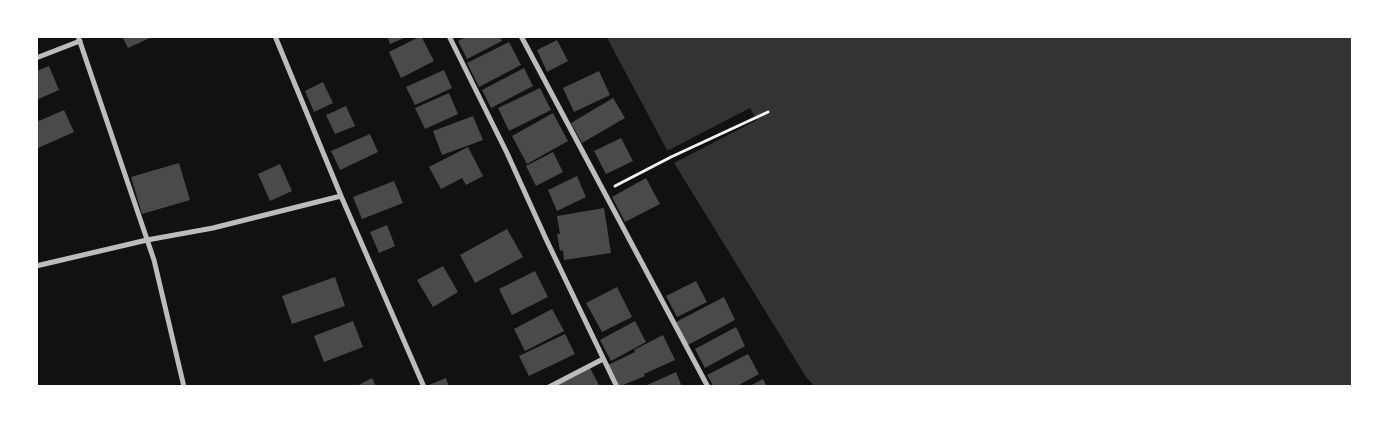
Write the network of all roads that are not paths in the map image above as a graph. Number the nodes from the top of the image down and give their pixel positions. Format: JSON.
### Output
{"nodes":[{"id":1,"x":275,"y":36,"type":"edge"},
{"id":2,"x":449,"y":36,"type":"edge"},
{"id":3,"x":521,"y":36,"type":"edge"},
{"id":4,"x":79,"y":39,"type":"edge"},
{"id":5,"x":36,"y":58,"type":"edge"},
{"id":6,"x":341,"y":196,"type":"junction"},
{"id":7,"x":147,"y":240,"type":"junction"},
{"id":8,"x":36,"y":266,"type":"edge"},
{"id":9,"x":603,"y":359,"type":"junction"},
{"id":10,"x":184,"y":387,"type":"edge"},
{"id":11,"x":424,"y":387,"type":"edge"},
{"id":12,"x":550,"y":387,"type":"edge"},
{"id":13,"x":617,"y":387,"type":"edge"},
{"id":14,"x":708,"y":387,"type":"edge"}],
"edges":[{"from":1,"to":6,"type":"street"},
{"from":2,"to":9,"type":"street"},
{"from":3,"to":14,"type":"street"},
{"from":4,"to":5,"type":"street"},
{"from":4,"to":7,"type":"street"},
{"from":6,"to":7,"type":"street"},
{"from":6,"to":11,"type":"street"},
{"from":7,"to":8,"type":"street"},
{"from":7,"to":10,"type":"street"},
{"from":9,"to":12,"type":"street"},
{"from":9,"to":13,"type":"street"}]}
